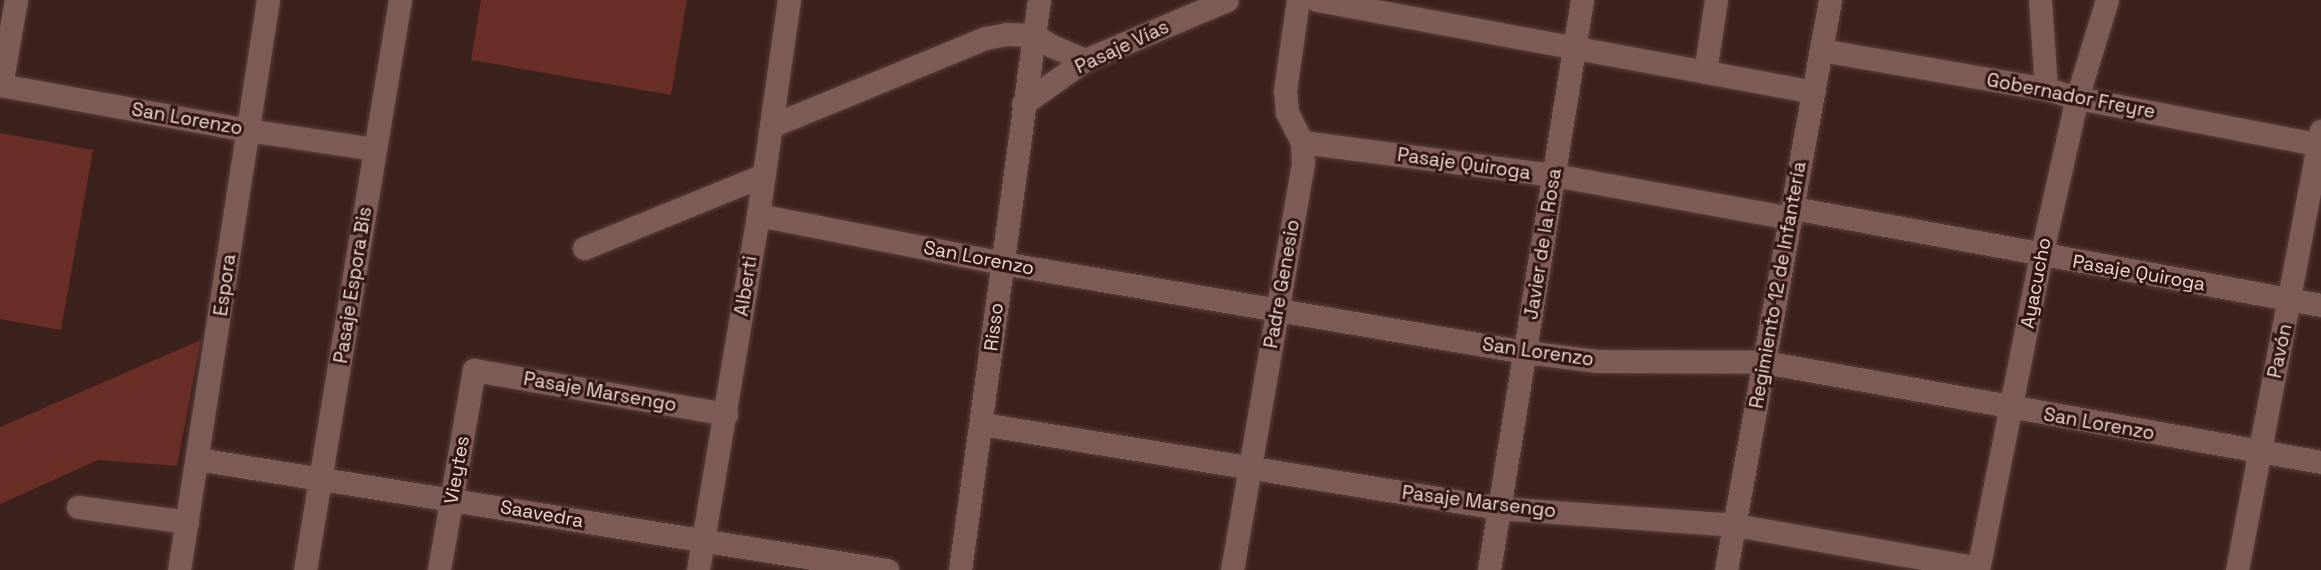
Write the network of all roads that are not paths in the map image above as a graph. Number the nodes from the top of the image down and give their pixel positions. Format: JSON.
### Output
{"nodes":[{"id":1,"x":16,"y":0,"type":"edge"},
{"id":2,"x":268,"y":0,"type":"edge"},
{"id":3,"x":400,"y":0,"type":"edge"},
{"id":4,"x":789,"y":0,"type":"edge"},
{"id":5,"x":1039,"y":0,"type":"edge"},
{"id":6,"x":1227,"y":0,"type":"edge"},
{"id":7,"x":1298,"y":0,"type":"edge"},
{"id":8,"x":1317,"y":0,"type":"edge"},
{"id":9,"x":1581,"y":0,"type":"edge"},
{"id":10,"x":1716,"y":0,"type":"edge"},
{"id":11,"x":1830,"y":0,"type":"edge"},
{"id":12,"x":2040,"y":0,"type":"edge"},
{"id":13,"x":2107,"y":0,"type":"edge"},
{"id":14,"x":1033,"y":35,"type":"junction"},
{"id":15,"x":1574,"y":46,"type":"junction"},
{"id":16,"x":1821,"y":50,"type":"junction"},
{"id":17,"x":1085,"y":60,"type":"junction"},
{"id":18,"x":1705,"y":72,"type":"junction"},
{"id":19,"x":1,"y":85,"type":"edge"},
{"id":20,"x":2046,"y":89,"type":"junction"},
{"id":21,"x":1814,"y":92,"type":"junction"},
{"id":22,"x":2077,"y":98,"type":"junction"},
{"id":23,"x":1023,"y":104,"type":"junction"},
{"id":24,"x":771,"y":126,"type":"junction"},
{"id":25,"x":247,"y":130,"type":"junction"},
{"id":26,"x":2320,"y":140,"type":"edge"},
{"id":27,"x":1302,"y":142,"type":"junction"},
{"id":28,"x":374,"y":149,"type":"junction"},
{"id":29,"x":764,"y":175,"type":"junction"},
{"id":30,"x":1554,"y":176,"type":"junction"},
{"id":31,"x":1792,"y":213,"type":"junction"},
{"id":32,"x":758,"y":215,"type":"junction"},
{"id":33,"x":584,"y":248,"type":"dead end"},
{"id":34,"x":2041,"y":256,"type":"junction"},
{"id":35,"x":1002,"y":263,"type":"junction"},
{"id":36,"x":2291,"y":300,"type":"junction"},
{"id":37,"x":2321,"y":304,"type":"edge"},
{"id":38,"x":1278,"y":311,"type":"junction"},
{"id":39,"x":1525,"y":352,"type":"junction"},
{"id":40,"x":1764,"y":362,"type":"junction"},
{"id":41,"x":474,"y":370,"type":"joint"},
{"id":42,"x":2011,"y":408,"type":"junction"},
{"id":43,"x":726,"y":414,"type":"junction"},
{"id":44,"x":982,"y":424,"type":"junction"},
{"id":45,"x":2259,"y":452,"type":"junction"},
{"id":46,"x":197,"y":459,"type":"junction"},
{"id":47,"x":2321,"y":462,"type":"edge"},
{"id":48,"x":1251,"y":468,"type":"junction"},
{"id":49,"x":322,"y":478,"type":"junction"},
{"id":50,"x":452,"y":498,"type":"junction"},
{"id":51,"x":78,"y":507,"type":"dead end"},
{"id":52,"x":1499,"y":508,"type":"junction"},
{"id":53,"x":187,"y":522,"type":"junction"},
{"id":54,"x":1735,"y":525,"type":"junction"},
{"id":55,"x":703,"y":541,"type":"junction"},
{"id":56,"x":1978,"y":569,"type":"edge"},
{"id":57,"x":179,"y":570,"type":"edge"},
{"id":58,"x":305,"y":570,"type":"edge"},
{"id":59,"x":439,"y":570,"type":"edge"},
{"id":60,"x":698,"y":570,"type":"edge"},
{"id":61,"x":887,"y":570,"type":"edge"},
{"id":62,"x":960,"y":570,"type":"edge"},
{"id":63,"x":1232,"y":570,"type":"edge"},
{"id":64,"x":1489,"y":570,"type":"edge"},
{"id":65,"x":1726,"y":570,"type":"edge"},
{"id":66,"x":2236,"y":570,"type":"edge"}],
"edges":[{"from":1,"to":19,"type":"street"},
{"from":2,"to":25,"type":"street","name":"Espora"},
{"from":3,"to":28,"type":"street","name":"Pasaje Espora Bis"},
{"from":4,"to":24,"type":"street","name":"Alberti"},
{"from":5,"to":14,"type":"street","name":"Risso"},
{"from":6,"to":17,"type":"street","name":"Pasaje Vías"},
{"from":7,"to":27,"type":"street","name":"Padre Genesio"},
{"from":8,"to":15,"type":"street"},
{"from":9,"to":15,"type":"street","name":"Javier de la Rosa"},
{"from":10,"to":18,"type":"street"},
{"from":11,"to":16,"type":"street","name":"Regimiento 12 de Infantería"},
{"from":12,"to":20,"type":"street"},
{"from":13,"to":22,"type":"street","name":"Ayacucho"},
{"from":14,"to":17,"type":"street"},
{"from":14,"to":23,"type":"street","name":"Risso"},
{"from":14,"to":24,"type":"street"},
{"from":15,"to":18,"type":"street"},
{"from":15,"to":30,"type":"street","name":"Javier de la Rosa"},
{"from":16,"to":20,"type":"street","name":"Gobernador Freyre"},
{"from":16,"to":21,"type":"street","name":"Regimiento 12 de Infantería"},
{"from":17,"to":23,"type":"street","name":"Pasaje Vías"},
{"from":18,"to":21,"type":"street"},
{"from":19,"to":25,"type":"street","name":"San Lorenzo"},
{"from":20,"to":22,"type":"street","name":"Gobernador Freyre"},
{"from":21,"to":31,"type":"street","name":"Regimiento 12 de Infantería"},
{"from":22,"to":26,"type":"street","name":"Gobernador Freyre"},
{"from":22,"to":34,"type":"street","name":"Ayacucho"},
{"from":23,"to":35,"type":"street","name":"Risso"},
{"from":24,"to":29,"type":"street","name":"Alberti"},
{"from":25,"to":28,"type":"street","name":"San Lorenzo"},
{"from":25,"to":46,"type":"street","name":"Espora"},
{"from":26,"to":36,"type":"street","name":"Pavón"},
{"from":27,"to":30,"type":"street","name":"Pasaje Quiroga"},
{"from":27,"to":38,"type":"street","name":"Padre Genesio"},
{"from":28,"to":49,"type":"street","name":"Pasaje Espora Bis"},
{"from":29,"to":32,"type":"street","name":"Alberti"},
{"from":29,"to":33,"type":"street"},
{"from":30,"to":31,"type":"street","name":"Pasaje Quiroga"},
{"from":30,"to":39,"type":"street","name":"Javier de la Rosa"},
{"from":31,"to":34,"type":"street","name":"Pasaje Quiroga"},
{"from":31,"to":40,"type":"street","name":"Regimiento 12 de Infantería"},
{"from":32,"to":35,"type":"street","name":"San Lorenzo"},
{"from":32,"to":43,"type":"street","name":"Alberti"},
{"from":34,"to":36,"type":"street","name":"Pasaje Quiroga"},
{"from":34,"to":42,"type":"street","name":"Ayacucho"},
{"from":35,"to":38,"type":"street","name":"San Lorenzo"},
{"from":35,"to":44,"type":"street","name":"Risso"},
{"from":36,"to":37,"type":"street","name":"Pasaje Quiroga"},
{"from":36,"to":45,"type":"street","name":"Pavón"},
{"from":38,"to":39,"type":"street","name":"San Lorenzo"},
{"from":38,"to":48,"type":"street","name":"Padre Genesio"},
{"from":39,"to":40,"type":"street","name":"San Lorenzo"},
{"from":39,"to":52,"type":"street","name":"Javier de la Rosa"},
{"from":40,"to":42,"type":"street","name":"San Lorenzo"},
{"from":40,"to":54,"type":"street","name":"Regimiento 12 de Infantería"},
{"from":41,"to":43,"type":"street","name":"Pasaje Marsengo"},
{"from":41,"to":50,"type":"street","name":"Vieytes"},
{"from":42,"to":45,"type":"street","name":"San Lorenzo"},
{"from":42,"to":56,"type":"street","name":"Ayacucho"},
{"from":43,"to":55,"type":"street","name":"Alberti"},
{"from":44,"to":48,"type":"street","name":"Pasaje Marsengo"},
{"from":44,"to":62,"type":"street","name":"Risso"},
{"from":45,"to":47,"type":"street","name":"San Lorenzo"},
{"from":45,"to":66,"type":"street","name":"Pavón"},
{"from":46,"to":49,"type":"street","name":"Saavedra"},
{"from":46,"to":53,"type":"street","name":"Espora"},
{"from":48,"to":52,"type":"street","name":"Pasaje Marsengo"},
{"from":48,"to":63,"type":"street","name":"Padre Genesio"},
{"from":49,"to":50,"type":"street","name":"Saavedra"},
{"from":49,"to":58,"type":"street","name":"Pasaje Espora Bis"},
{"from":50,"to":55,"type":"street","name":"Saavedra"},
{"from":50,"to":59,"type":"street","name":"Vieytes"},
{"from":51,"to":53,"type":"street"},
{"from":52,"to":54,"type":"street","name":"Pasaje Marsengo"},
{"from":52,"to":64,"type":"street","name":"Javier de la Rosa"},
{"from":53,"to":57,"type":"street","name":"Espora"},
{"from":54,"to":56,"type":"street","name":"Pasaje Marsengo"},
{"from":54,"to":65,"type":"street","name":"Regimiento 12 de Infantería"},
{"from":55,"to":60,"type":"street","name":"Alberti"},
{"from":55,"to":61,"type":"street","name":"Saavedra"}]}
